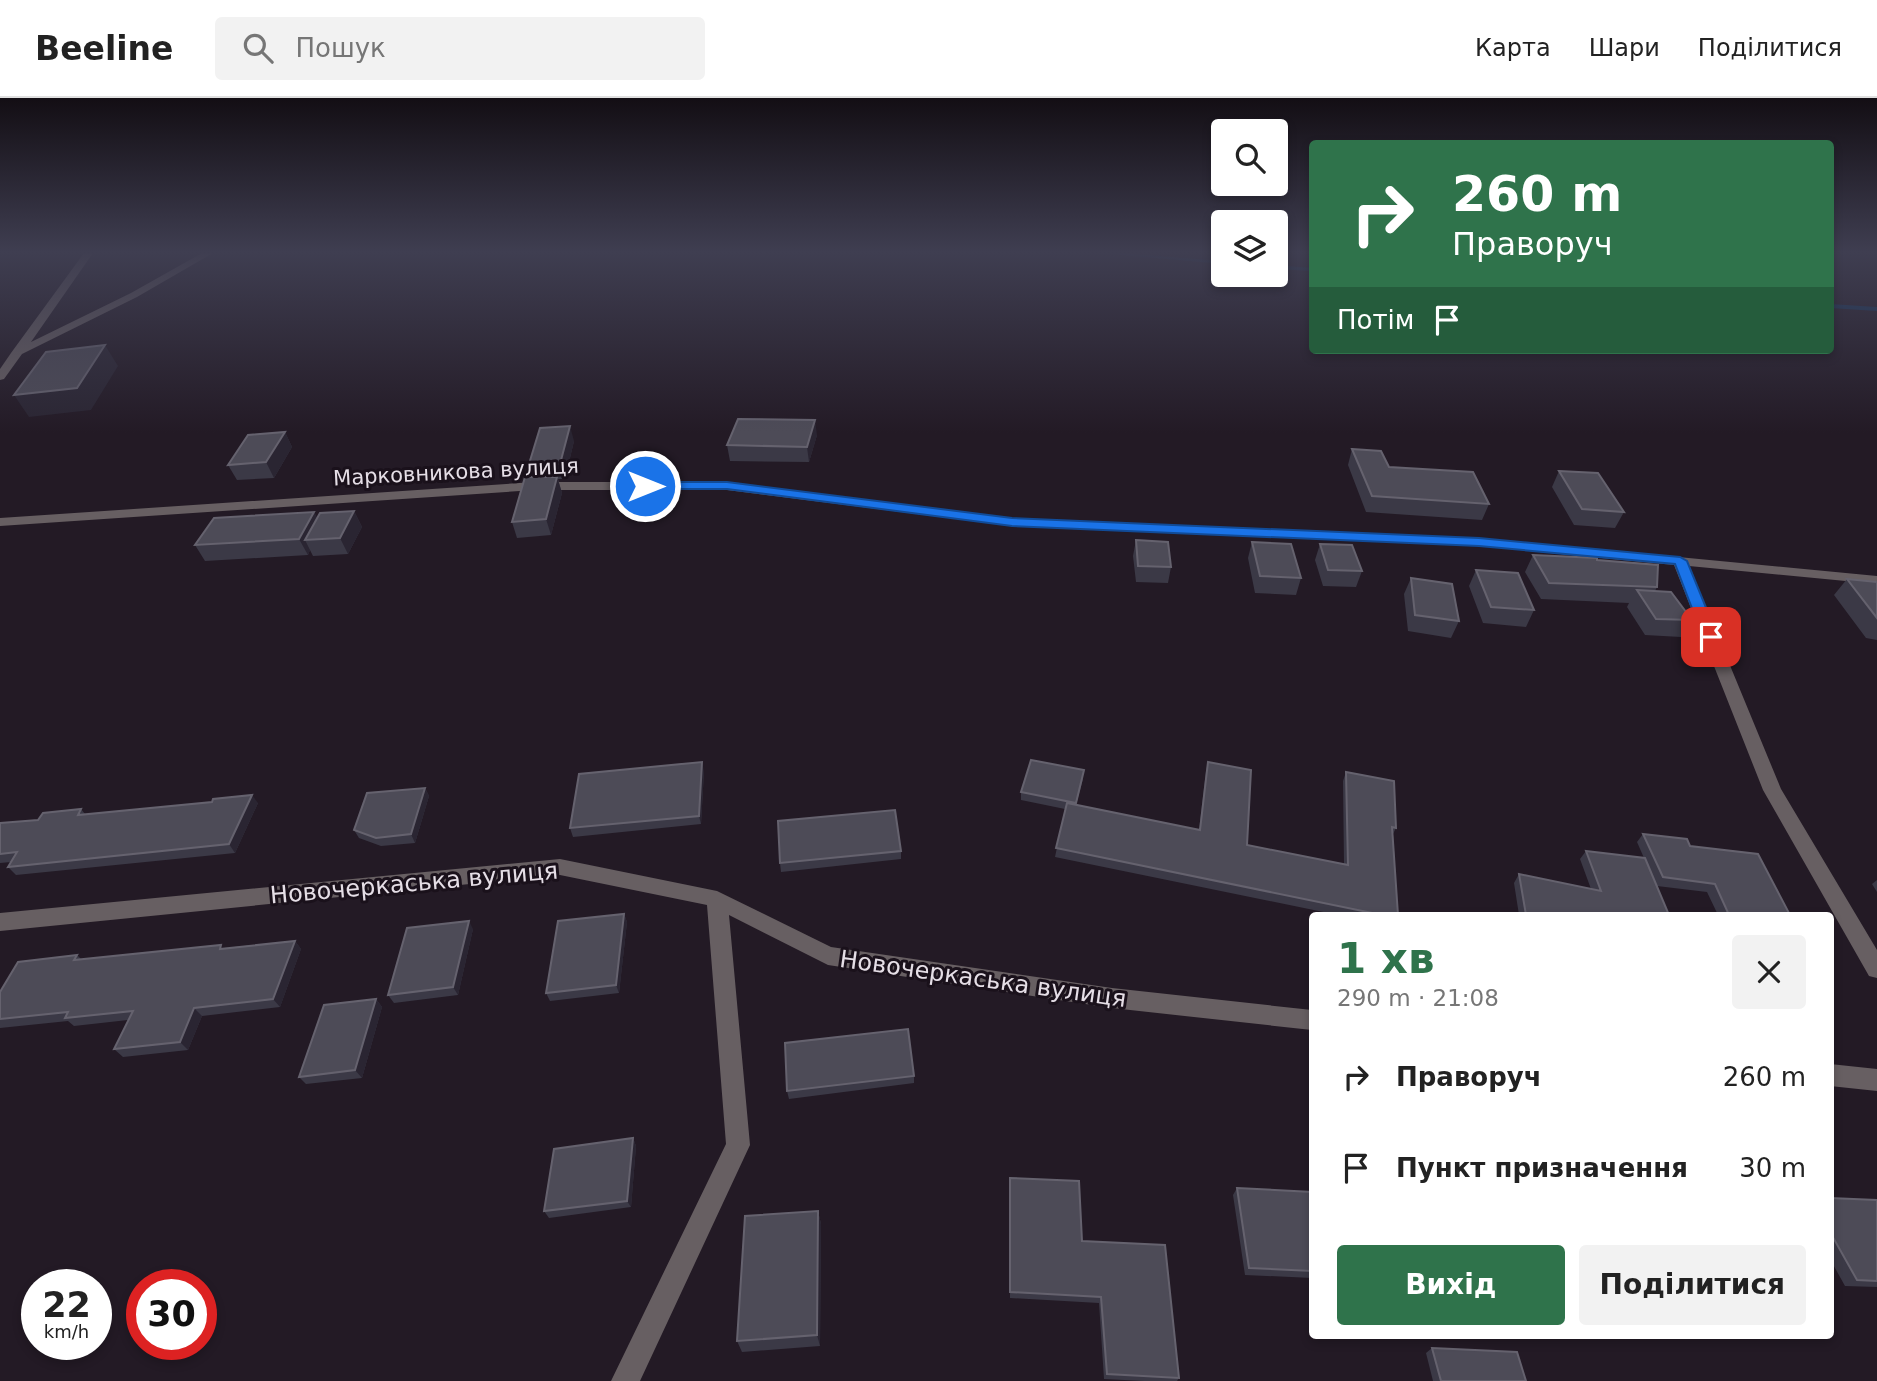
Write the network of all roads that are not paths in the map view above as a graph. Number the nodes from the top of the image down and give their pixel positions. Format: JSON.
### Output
{"nodes":[{"id":1,"x":45,"y":313,"type":"edge"},
{"id":2,"x":98,"y":313,"type":"edge"},
{"id":3,"x":16,"y":353,"type":"junction"},
{"id":4,"x":0,"y":377,"type":"edge"},
{"id":5,"x":0,"y":522,"type":"edge"},
{"id":6,"x":1680,"y":561,"type":"junction"},
{"id":7,"x":1877,"y":580,"type":"edge"},
{"id":8,"x":717,"y":899,"type":"junction"},
{"id":9,"x":0,"y":922,"type":"edge"},
{"id":10,"x":1877,"y":969,"type":"edge"},
{"id":11,"x":1309,"y":1020,"type":"edge"},
{"id":12,"x":1834,"y":1075,"type":"edge"},
{"id":13,"x":1877,"y":1080,"type":"edge"},
{"id":14,"x":625,"y":1381,"type":"edge"}],
"edges":[{"from":1,"to":3,"type":"street"},
{"from":2,"to":3,"type":"street"},
{"from":3,"to":4,"type":"street"},
{"from":5,"to":6,"type":"street","name":"Марковникова вулиця"},
{"from":6,"to":7,"type":"street","name":"Марковникова вулиця"},
{"from":6,"to":10,"type":"street"},
{"from":8,"to":9,"type":"street","name":"Новочеркаська вулиця"},
{"from":8,"to":11,"type":"street","name":"Новочеркаська вулиця"},
{"from":8,"to":14,"type":"street"},
{"from":12,"to":13,"type":"street"}]}
